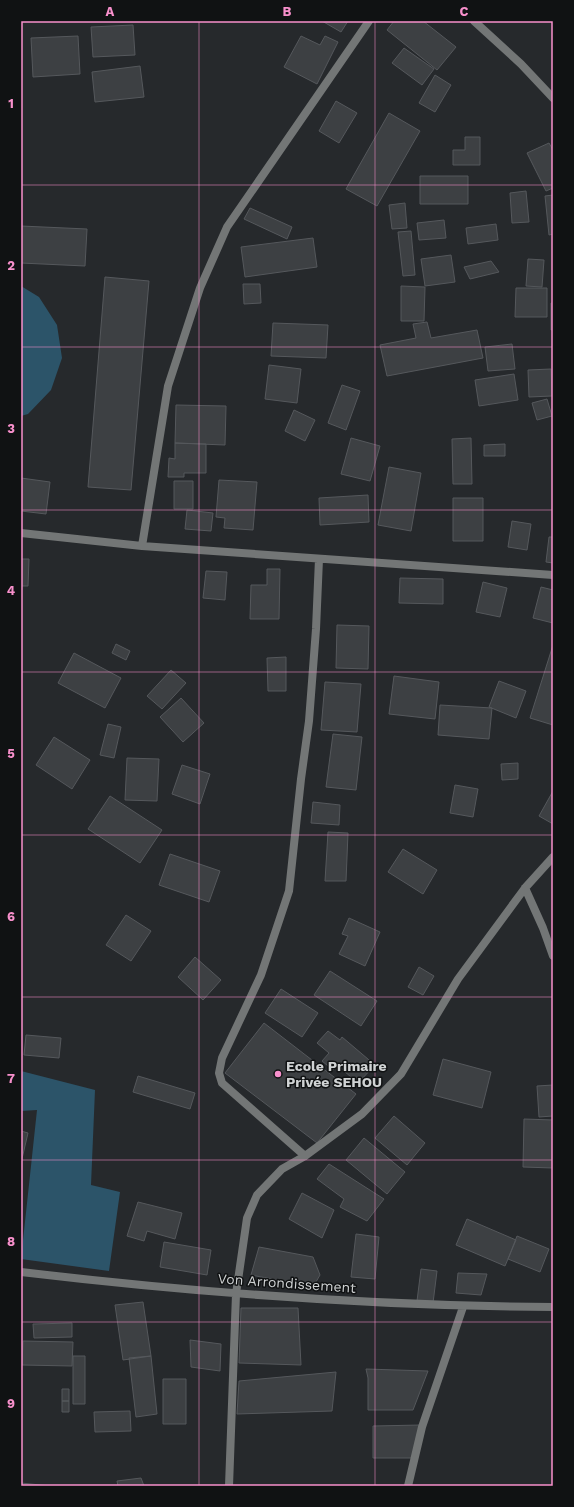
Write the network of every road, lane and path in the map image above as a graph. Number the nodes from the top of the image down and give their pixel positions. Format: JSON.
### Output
{"nodes":[{"id":1,"x":369,"y":21,"type":"edge"},
{"id":2,"x":474,"y":21,"type":"edge"},
{"id":3,"x":553,"y":98,"type":"edge"},
{"id":4,"x":21,"y":533,"type":"edge"},
{"id":5,"x":142,"y":546,"type":"junction"},
{"id":6,"x":319,"y":559,"type":"junction"},
{"id":7,"x":553,"y":575,"type":"edge"},
{"id":8,"x":553,"y":858,"type":"edge"},
{"id":9,"x":525,"y":888,"type":"junction"},
{"id":10,"x":553,"y":956,"type":"edge"},
{"id":11,"x":305,"y":1156,"type":"junction"},
{"id":12,"x":21,"y":1272,"type":"edge"},
{"id":13,"x":236,"y":1294,"type":"junction"},
{"id":14,"x":463,"y":1307,"type":"junction"},
{"id":15,"x":553,"y":1307,"type":"edge"},
{"id":16,"x":228,"y":1486,"type":"edge"},
{"id":17,"x":408,"y":1486,"type":"edge"}],
"edges":[{"from":1,"to":5,"type":"street"},
{"from":2,"to":3,"type":"street"},
{"from":4,"to":5,"type":"street"},
{"from":5,"to":6,"type":"street"},
{"from":6,"to":7,"type":"street"},
{"from":6,"to":11,"type":"street"},
{"from":8,"to":9,"type":"street"},
{"from":9,"to":10,"type":"street"},
{"from":9,"to":11,"type":"street"},
{"from":11,"to":13,"type":"street"},
{"from":12,"to":13,"type":"street","name":"Von Arrondissement"},
{"from":13,"to":14,"type":"street","name":"Von Arrondissement"},
{"from":13,"to":16,"type":"street"},
{"from":14,"to":15,"type":"street","name":"Von Arrondissement"},
{"from":14,"to":17,"type":"street"}]}
